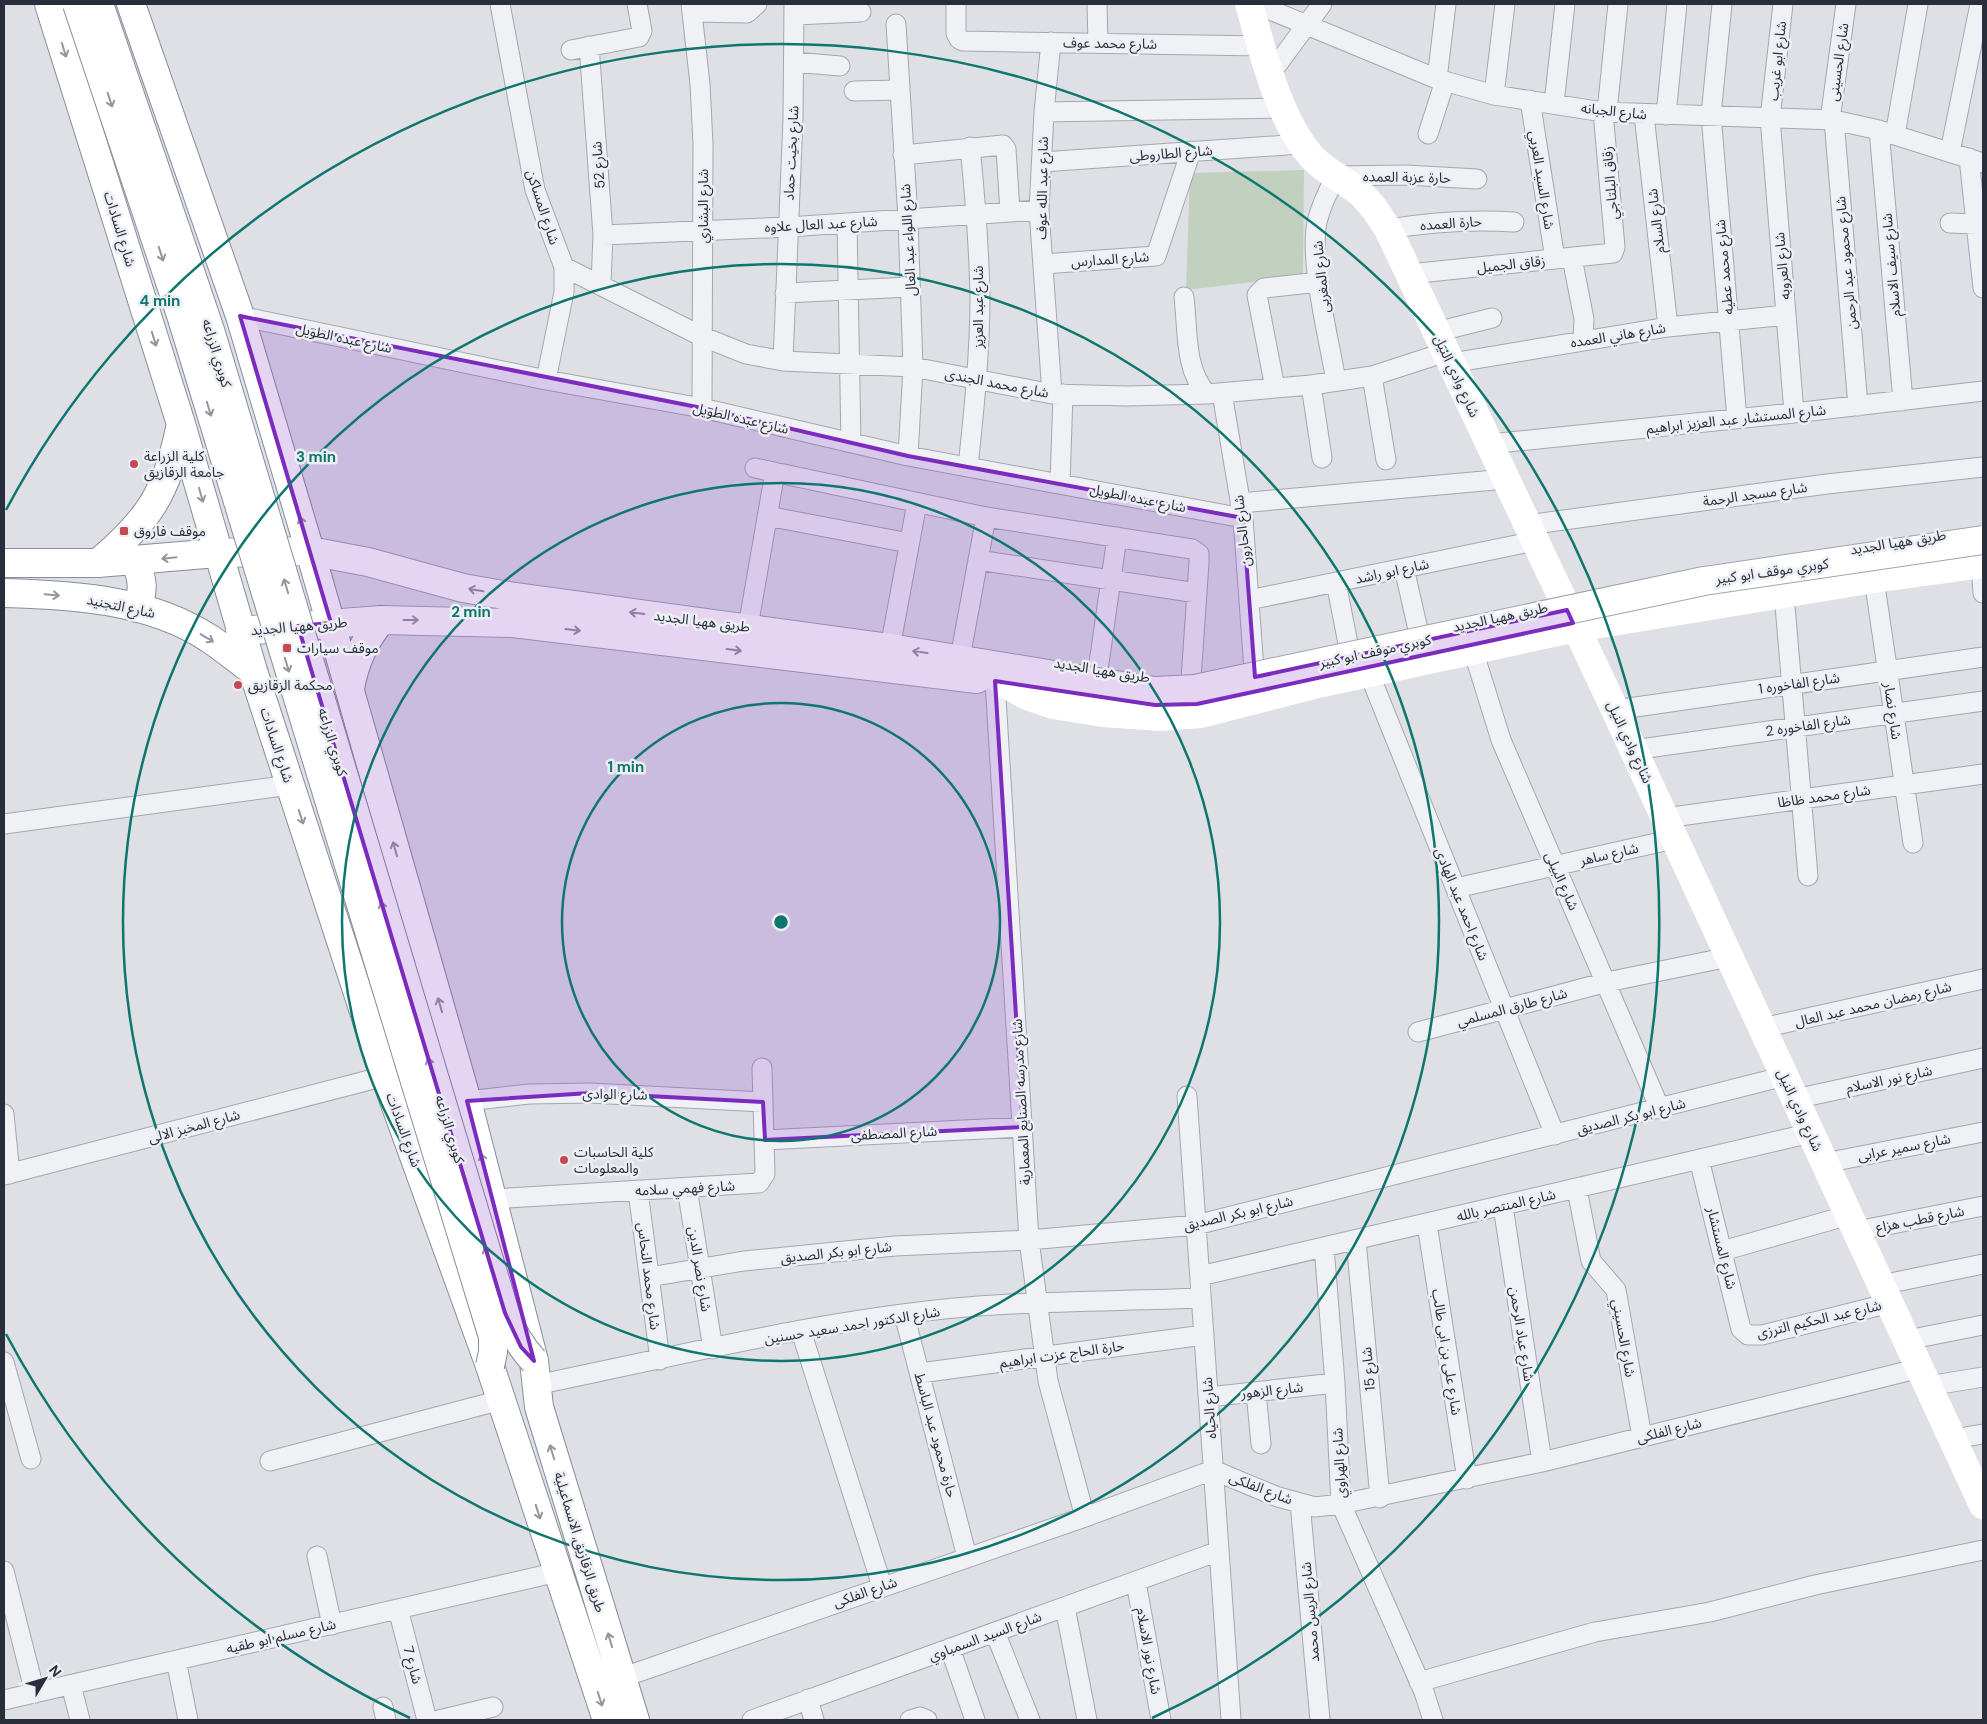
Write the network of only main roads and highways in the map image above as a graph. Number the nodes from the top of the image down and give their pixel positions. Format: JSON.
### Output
{"nodes":[{"id":1,"x":49,"y":4,"type":"edge"},
{"id":2,"x":77,"y":4,"type":"edge"},
{"id":3,"x":100,"y":4,"type":"edge"},
{"id":4,"x":131,"y":4,"type":"edge"},
{"id":5,"x":1249,"y":4,"type":"edge"},
{"id":6,"x":181,"y":424,"type":"junction"},
{"id":7,"x":1983,"y":529,"type":"edge"},
{"id":8,"x":310,"y":551,"type":"junction"},
{"id":9,"x":217,"y":553,"type":"junction"},
{"id":10,"x":1983,"y":556,"type":"edge"},
{"id":11,"x":135,"y":561,"type":"junction"},
{"id":12,"x":4,"y":563,"type":"edge"},
{"id":13,"x":98,"y":563,"type":"junction"},
{"id":14,"x":4,"y":593,"type":"edge"},
{"id":15,"x":1564,"y":603,"type":"junction"},
{"id":16,"x":137,"y":608,"type":"junction"},
{"id":17,"x":381,"y":620,"type":"junction"},
{"id":18,"x":331,"y":623,"type":"junction"},
{"id":19,"x":1576,"y":628,"type":"junction"},
{"id":20,"x":240,"y":631,"type":"junction"},
{"id":21,"x":253,"y":671,"type":"junction"},
{"id":22,"x":1000,"y":677,"type":"junction"},
{"id":23,"x":1089,"y":682,"type":"junction"},
{"id":24,"x":350,"y":690,"type":"junction"},
{"id":25,"x":490,"y":1366,"type":"junction"},
{"id":26,"x":535,"y":1373,"type":"junction"},
{"id":27,"x":1983,"y":1504,"type":"edge"},
{"id":28,"x":607,"y":1720,"type":"edge"},
{"id":29,"x":635,"y":1720,"type":"edge"}],
"edges":[{"from":1,"to":6,"type":"main road","name":"شارع السادات","one_way":true},
{"from":2,"to":25,"type":"main road","name":"كوبري الزراعه","one_way":true,"bridge":true},
{"from":26,"to":3,"type":"main road","name":"كوبري الزراعه","one_way":true,"bridge":true},
{"from":8,"to":4,"type":"main road","one_way":true},
{"from":5,"to":15,"type":"main road","name":"شارع وادي النيل"},
{"from":6,"to":9,"type":"main road","name":"شارع السادات","one_way":true},
{"from":6,"to":13,"type":"main road"},
{"from":7,"to":15,"type":"main road","name":"طريق ههيا الجديد"},
{"from":8,"to":9,"type":"main road","name":"طريق ههيا الجديد"},
{"from":8,"to":18,"type":"main road"},
{"from":22,"to":8,"type":"main road","name":"طريق ههيا الجديد","one_way":true},
{"from":9,"to":11,"type":"main road","one_way":true},
{"from":9,"to":20,"type":"main road","name":"شارع السادات"},
{"from":10,"to":19,"type":"main road","name":"طريق ههيا الجديد"},
{"from":10,"to":23,"type":"main road","name":"كوبري موقف ابو كبير","bridge":true},
{"from":11,"to":13,"type":"main road"},
{"from":11,"to":16,"type":"main road"},
{"from":12,"to":13,"type":"main road"},
{"from":14,"to":16,"type":"main road","name":"شارع التجنيد","one_way":true},
{"from":15,"to":19,"type":"main road","name":"شارع وادي النيل"},
{"from":15,"to":23,"type":"main road","name":"طريق ههيا الجديد"},
{"from":16,"to":21,"type":"main road","name":"شارع التجنيد","one_way":true},
{"from":17,"to":18,"type":"main road","name":"طريق ههيا الجديد"},
{"from":17,"to":22,"type":"main road","name":"طريق ههيا الجديد","one_way":true},
{"from":17,"to":24,"type":"main road"},
{"from":18,"to":20,"type":"main road","name":"طريق ههيا الجديد"},
{"from":18,"to":24,"type":"main road"},
{"from":19,"to":22,"type":"main road","name":"طريق ههيا الجديد"},
{"from":19,"to":27,"type":"main road","name":"شارع وادي النيل"},
{"from":20,"to":21,"type":"main road","name":"شارع السادات"},
{"from":21,"to":25,"type":"main road","name":"شارع السادات","one_way":true},
{"from":22,"to":23,"type":"main road","name":"كوبري موقف ابو كبير"},
{"from":26,"to":24,"type":"main road","one_way":true},
{"from":25,"to":28,"type":"main road","name":"طريق الزقازيق, الاسماعيلية","one_way":true},
{"from":29,"to":26,"type":"main road","name":"طريق الزقازيق, الاسماعيلية","one_way":true}]}
